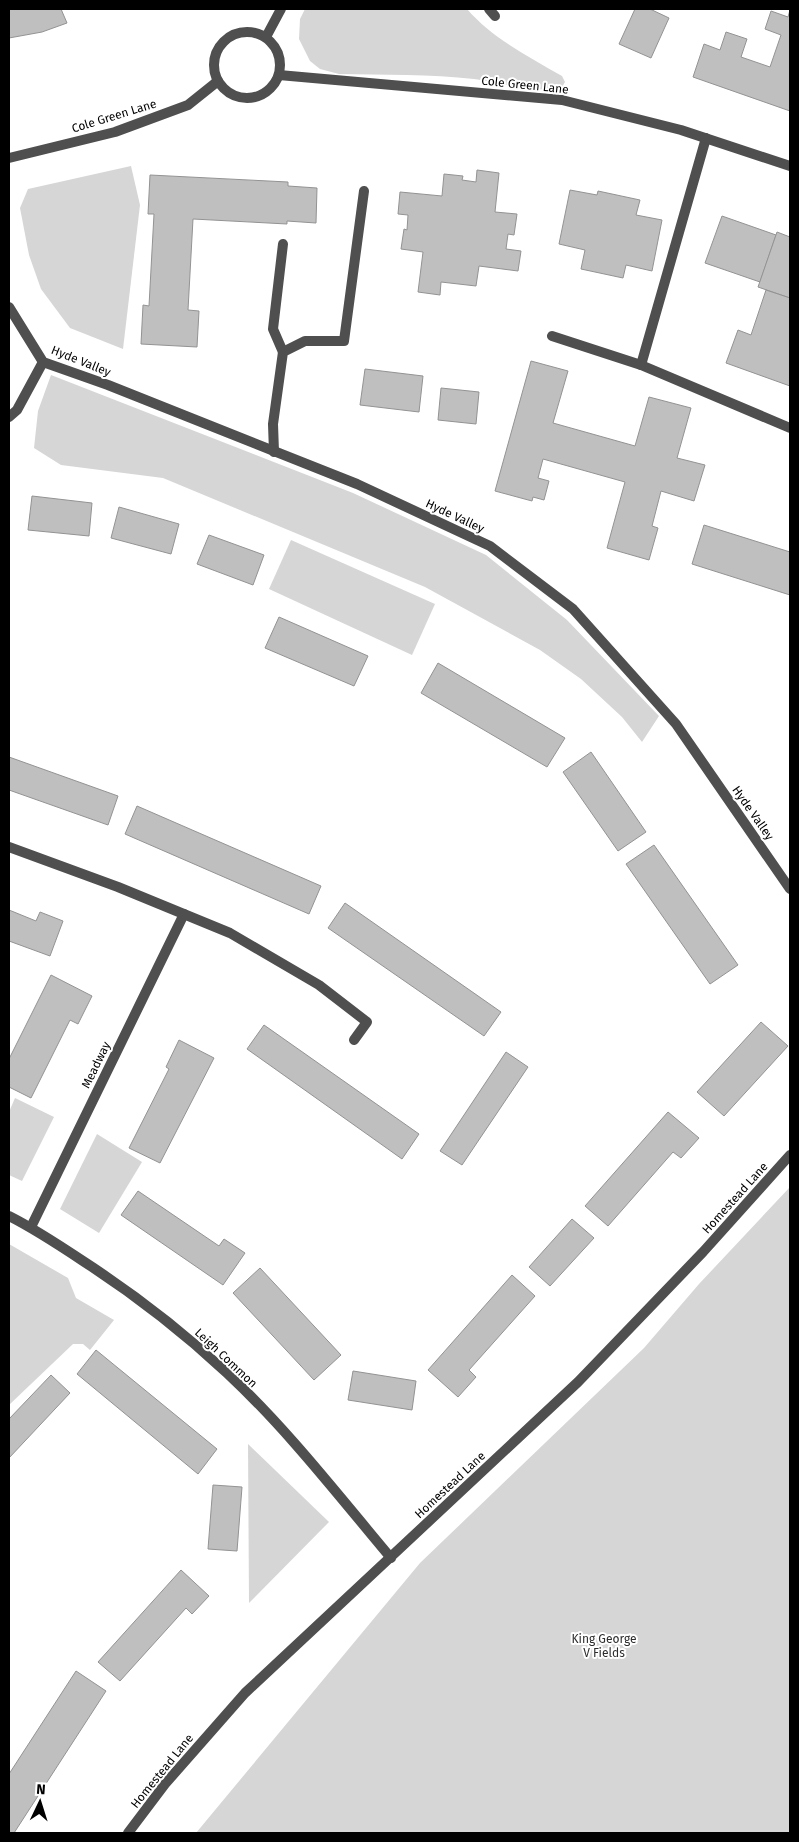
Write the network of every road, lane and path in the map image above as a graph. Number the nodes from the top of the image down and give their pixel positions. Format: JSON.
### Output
{"nodes":[{"id":1,"x":281,"y":9,"type":"edge"},
{"id":2,"x":266,"y":37,"type":"junction"},
{"id":3,"x":279,"y":75,"type":"junction"},
{"id":4,"x":218,"y":81,"type":"junction"},
{"id":5,"x":706,"y":138,"type":"junction"},
{"id":6,"x":9,"y":158,"type":"edge"},
{"id":7,"x":790,"y":166,"type":"edge"},
{"id":8,"x":364,"y":190,"type":"dead end"},
{"id":9,"x":283,"y":244,"type":"dead end"},
{"id":10,"x":9,"y":307,"type":"edge"},
{"id":11,"x":552,"y":336,"type":"dead end"},
{"id":12,"x":283,"y":352,"type":"junction"},
{"id":13,"x":43,"y":362,"type":"junction"},
{"id":14,"x":641,"y":365,"type":"junction"},
{"id":15,"x":9,"y":417,"type":"edge"},
{"id":16,"x":790,"y":428,"type":"edge"},
{"id":17,"x":274,"y":452,"type":"junction"},
{"id":18,"x":9,"y":847,"type":"edge"},
{"id":19,"x":790,"y":889,"type":"edge"},
{"id":20,"x":184,"y":914,"type":"junction"},
{"id":21,"x":354,"y":1040,"type":"dead end"},
{"id":22,"x":790,"y":1155,"type":"edge"},
{"id":23,"x":9,"y":1216,"type":"edge"},
{"id":24,"x":31,"y":1226,"type":"junction"},
{"id":25,"x":391,"y":1558,"type":"junction"},
{"id":26,"x":128,"y":1833,"type":"edge"}],
"edges":[{"from":1,"to":2,"type":"street"},
{"from":2,"to":3,"type":"street"},
{"from":2,"to":4,"type":"street"},
{"from":3,"to":4,"type":"street"},
{"from":3,"to":5,"type":"street","name":"Cole Green Lane"},
{"from":4,"to":6,"type":"street","name":"Cole Green Lane"},
{"from":5,"to":7,"type":"street","name":"Cole Green Lane"},
{"from":5,"to":14,"type":"street"},
{"from":8,"to":12,"type":"street"},
{"from":9,"to":12,"type":"street"},
{"from":10,"to":13,"type":"street","name":"Hyde Valley"},
{"from":11,"to":14,"type":"street"},
{"from":12,"to":17,"type":"street"},
{"from":13,"to":15,"type":"street"},
{"from":13,"to":17,"type":"street","name":"Hyde Valley"},
{"from":14,"to":16,"type":"street"},
{"from":17,"to":19,"type":"street","name":"Hyde Valley"},
{"from":18,"to":20,"type":"street"},
{"from":20,"to":21,"type":"street"},
{"from":20,"to":24,"type":"street","name":"Meadway"},
{"from":22,"to":25,"type":"street","name":"Homestead Lane"},
{"from":23,"to":24,"type":"street","name":"Leigh Common"},
{"from":24,"to":25,"type":"street","name":"Leigh Common"},
{"from":25,"to":26,"type":"street","name":"Homestead Lane"}]}
